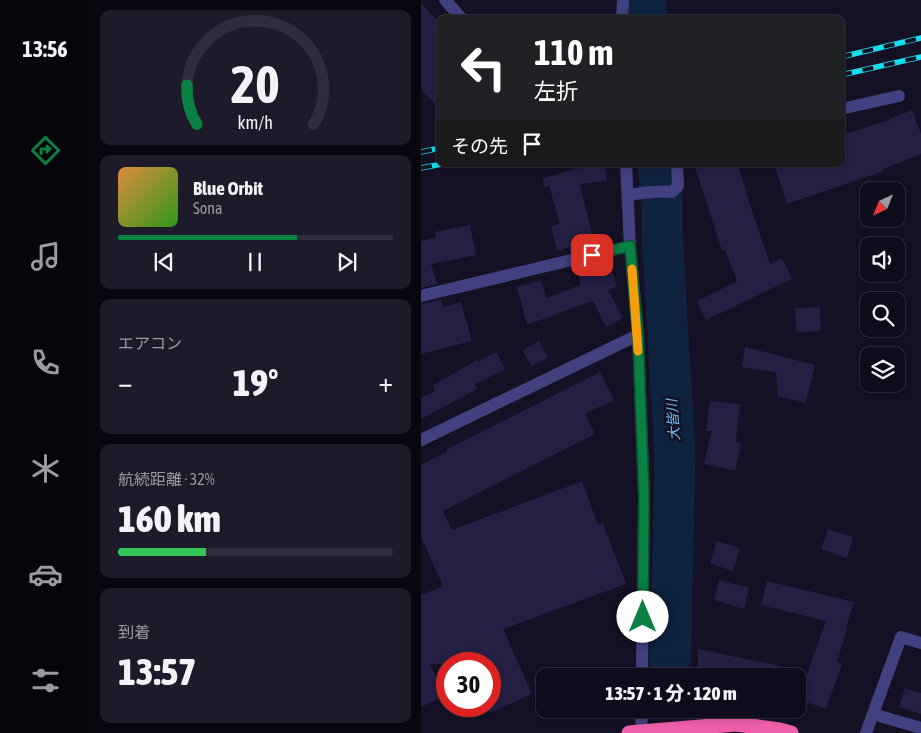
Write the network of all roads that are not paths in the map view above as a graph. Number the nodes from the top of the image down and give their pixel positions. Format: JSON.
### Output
{"nodes":[{"id":1,"x":445,"y":0,"type":"edge"},
{"id":2,"x":623,"y":0,"type":"edge"},
{"id":3,"x":458,"y":15,"type":"edge"},
{"id":4,"x":622,"y":15,"type":"edge"},
{"id":5,"x":899,"y":96,"type":"dead end"},
{"id":6,"x":845,"y":108,"type":"edge"},
{"id":7,"x":626,"y":167,"type":"edge"},
{"id":8,"x":677,"y":167,"type":"edge"},
{"id":9,"x":628,"y":195,"type":"junction"},
{"id":10,"x":630,"y":246,"type":"junction"},
{"id":11,"x":421,"y":296,"type":"edge"},
{"id":12,"x":638,"y":335,"type":"junction"},
{"id":13,"x":421,"y":440,"type":"edge"},
{"id":14,"x":921,"y":643,"type":"edge"},
{"id":15,"x":643,"y":668,"type":"edge"},
{"id":16,"x":873,"y":714,"type":"junction"},
{"id":17,"x":640,"y":718,"type":"edge"},
{"id":18,"x":921,"y":728,"type":"edge"},
{"id":19,"x":637,"y":732,"type":"edge"},
{"id":20,"x":791,"y":733,"type":"edge"},
{"id":21,"x":867,"y":733,"type":"edge"}],
"edges":[{"from":1,"to":3,"type":"street"},
{"from":2,"to":4,"type":"street"},
{"from":5,"to":6,"type":"street"},
{"from":7,"to":9,"type":"street"},
{"from":8,"to":9,"type":"street"},
{"from":9,"to":10,"type":"street"},
{"from":10,"to":11,"type":"street"},
{"from":10,"to":12,"type":"street"},
{"from":12,"to":13,"type":"street"},
{"from":12,"to":15,"type":"street"},
{"from":14,"to":16,"type":"street"},
{"from":16,"to":18,"type":"street"},
{"from":16,"to":21,"type":"street"},
{"from":17,"to":19,"type":"street"},
{"from":19,"to":20,"type":"highway"}]}
